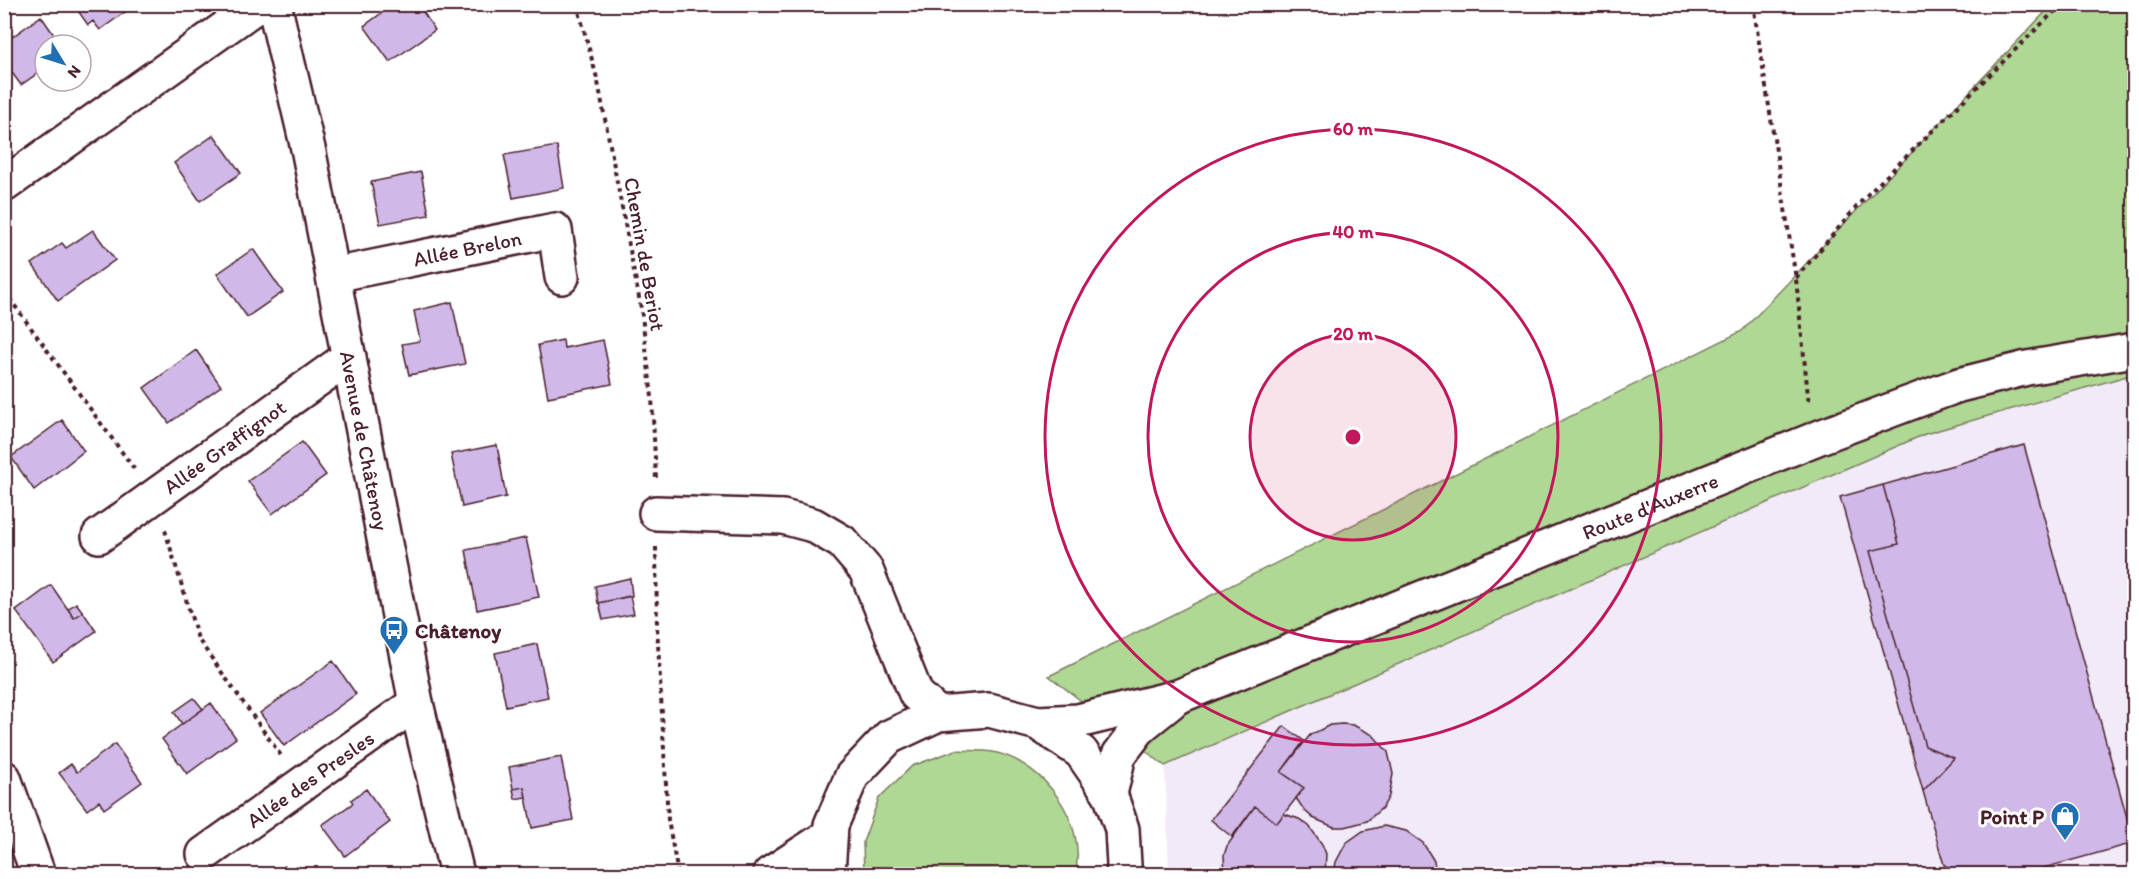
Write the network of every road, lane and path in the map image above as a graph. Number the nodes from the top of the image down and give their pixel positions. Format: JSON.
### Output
{"nodes":[{"id":1,"x":259,"y":4,"type":"edge"},
{"id":2,"x":274,"y":4,"type":"edge"},
{"id":3,"x":577,"y":4,"type":"edge"},
{"id":4,"x":1754,"y":4,"type":"edge"},
{"id":5,"x":2062,"y":4,"type":"edge"},
{"id":6,"x":4,"y":184,"type":"edge"},
{"id":7,"x":334,"y":275,"type":"junction"},
{"id":8,"x":562,"y":277,"type":"dead end"},
{"id":9,"x":1796,"y":279,"type":"junction"},
{"id":10,"x":4,"y":291,"type":"edge"},
{"id":11,"x":2134,"y":350,"type":"edge"},
{"id":12,"x":349,"y":357,"type":"junction"},
{"id":13,"x":1820,"y":437,"type":"junction"},
{"id":14,"x":155,"y":497,"type":"junction"},
{"id":15,"x":656,"y":513,"type":"junction"},
{"id":16,"x":99,"y":536,"type":"dead end"},
{"id":17,"x":1177,"y":697,"type":"junction"},
{"id":18,"x":416,"y":703,"type":"junction"},
{"id":19,"x":938,"y":714,"type":"junction"},
{"id":20,"x":1038,"y":723,"type":"junction"},
{"id":21,"x":4,"y":778,"type":"edge"},
{"id":22,"x":301,"y":783,"type":"junction"},
{"id":23,"x":1110,"y":794,"type":"junction"},
{"id":24,"x":830,"y":835,"type":"junction"},
{"id":25,"x":204,"y":854,"type":"dead end"},
{"id":26,"x":38,"y":874,"type":"edge"},
{"id":27,"x":457,"y":874,"type":"edge"},
{"id":28,"x":678,"y":874,"type":"edge"},
{"id":29,"x":770,"y":874,"type":"edge"},
{"id":30,"x":828,"y":874,"type":"edge"},
{"id":31,"x":1123,"y":874,"type":"edge"}],
"edges":[{"from":1,"to":6,"type":"street"},
{"from":2,"to":7,"type":"street","name":"Avenue de Châtenoy"},
{"from":3,"to":15,"type":"path","name":"Chemin de Beriot"},
{"from":4,"to":9,"type":"path"},
{"from":5,"to":9,"type":"path"},
{"from":7,"to":8,"type":"street","name":"Allée Brelon"},
{"from":7,"to":12,"type":"street","name":"Avenue de Châtenoy"},
{"from":9,"to":13,"type":"path"},
{"from":10,"to":14,"type":"path"},
{"from":11,"to":13,"type":"street","name":"Route d'Auxerre"},
{"from":12,"to":14,"type":"street","name":"Allée Graffignot"},
{"from":12,"to":18,"type":"street","name":"Avenue de Châtenoy"},
{"from":13,"to":17,"type":"street","name":"Route d'Auxerre"},
{"from":14,"to":16,"type":"street","name":"Allée Graffignot"},
{"from":14,"to":22,"type":"path"},
{"from":15,"to":19,"type":"street"},
{"from":15,"to":28,"type":"path","name":"Chemin de Beriot"},
{"from":17,"to":20,"type":"street","name":"Route d'Auxerre"},
{"from":17,"to":23,"type":"street","name":"Route d'Auxerre"},
{"from":18,"to":22,"type":"street","name":"Allée des Presles"},
{"from":18,"to":27,"type":"street","name":"Avenue de Châtenoy"},
{"from":19,"to":20,"type":"street"},
{"from":19,"to":24,"type":"street"},
{"from":20,"to":23,"type":"street"},
{"from":21,"to":26,"type":"street"},
{"from":22,"to":25,"type":"street","name":"Allée des Presles"},
{"from":23,"to":31,"type":"street"},
{"from":24,"to":29,"type":"street"},
{"from":24,"to":30,"type":"street"}]}
